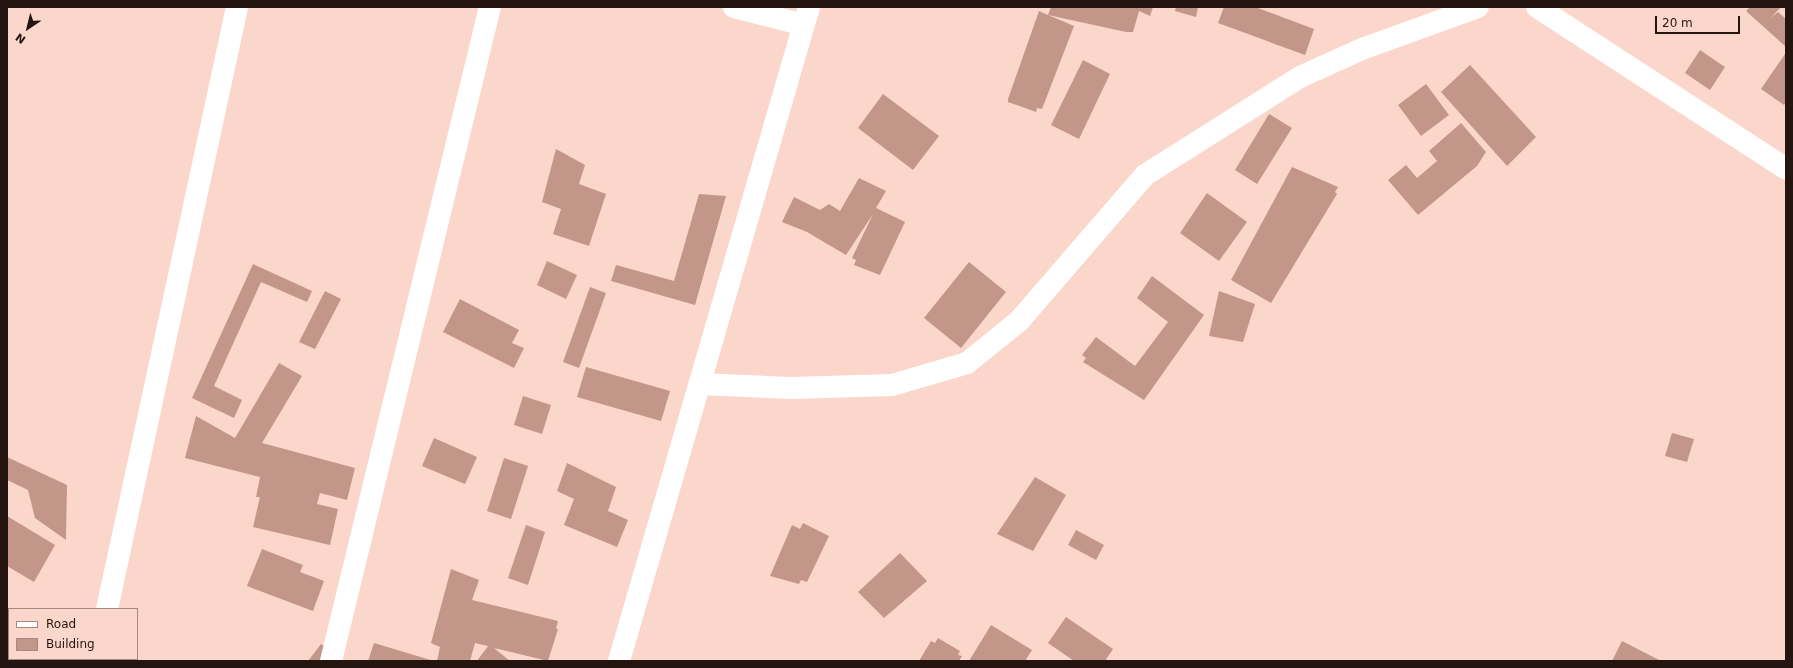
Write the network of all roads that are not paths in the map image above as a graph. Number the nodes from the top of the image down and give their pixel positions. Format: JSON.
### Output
{"nodes":[{"id":1,"x":237,"y":7,"type":"edge"},
{"id":2,"x":490,"y":7,"type":"edge"},
{"id":3,"x":734,"y":7,"type":"edge"},
{"id":4,"x":1478,"y":7,"type":"edge"},
{"id":5,"x":1537,"y":7,"type":"edge"},
{"id":6,"x":806,"y":16,"type":"edge"},
{"id":7,"x":1786,"y":169,"type":"edge"},
{"id":8,"x":700,"y":384,"type":"junction"},
{"id":9,"x":107,"y":608,"type":"edge"},
{"id":10,"x":331,"y":661,"type":"edge"},
{"id":11,"x":619,"y":661,"type":"edge"}],
"edges":[{"from":1,"to":9,"type":"street"},
{"from":2,"to":10,"type":"street"},
{"from":3,"to":6,"type":"street"},
{"from":4,"to":8,"type":"street"},
{"from":5,"to":7,"type":"street"},
{"from":6,"to":8,"type":"street"},
{"from":8,"to":11,"type":"street"}]}
